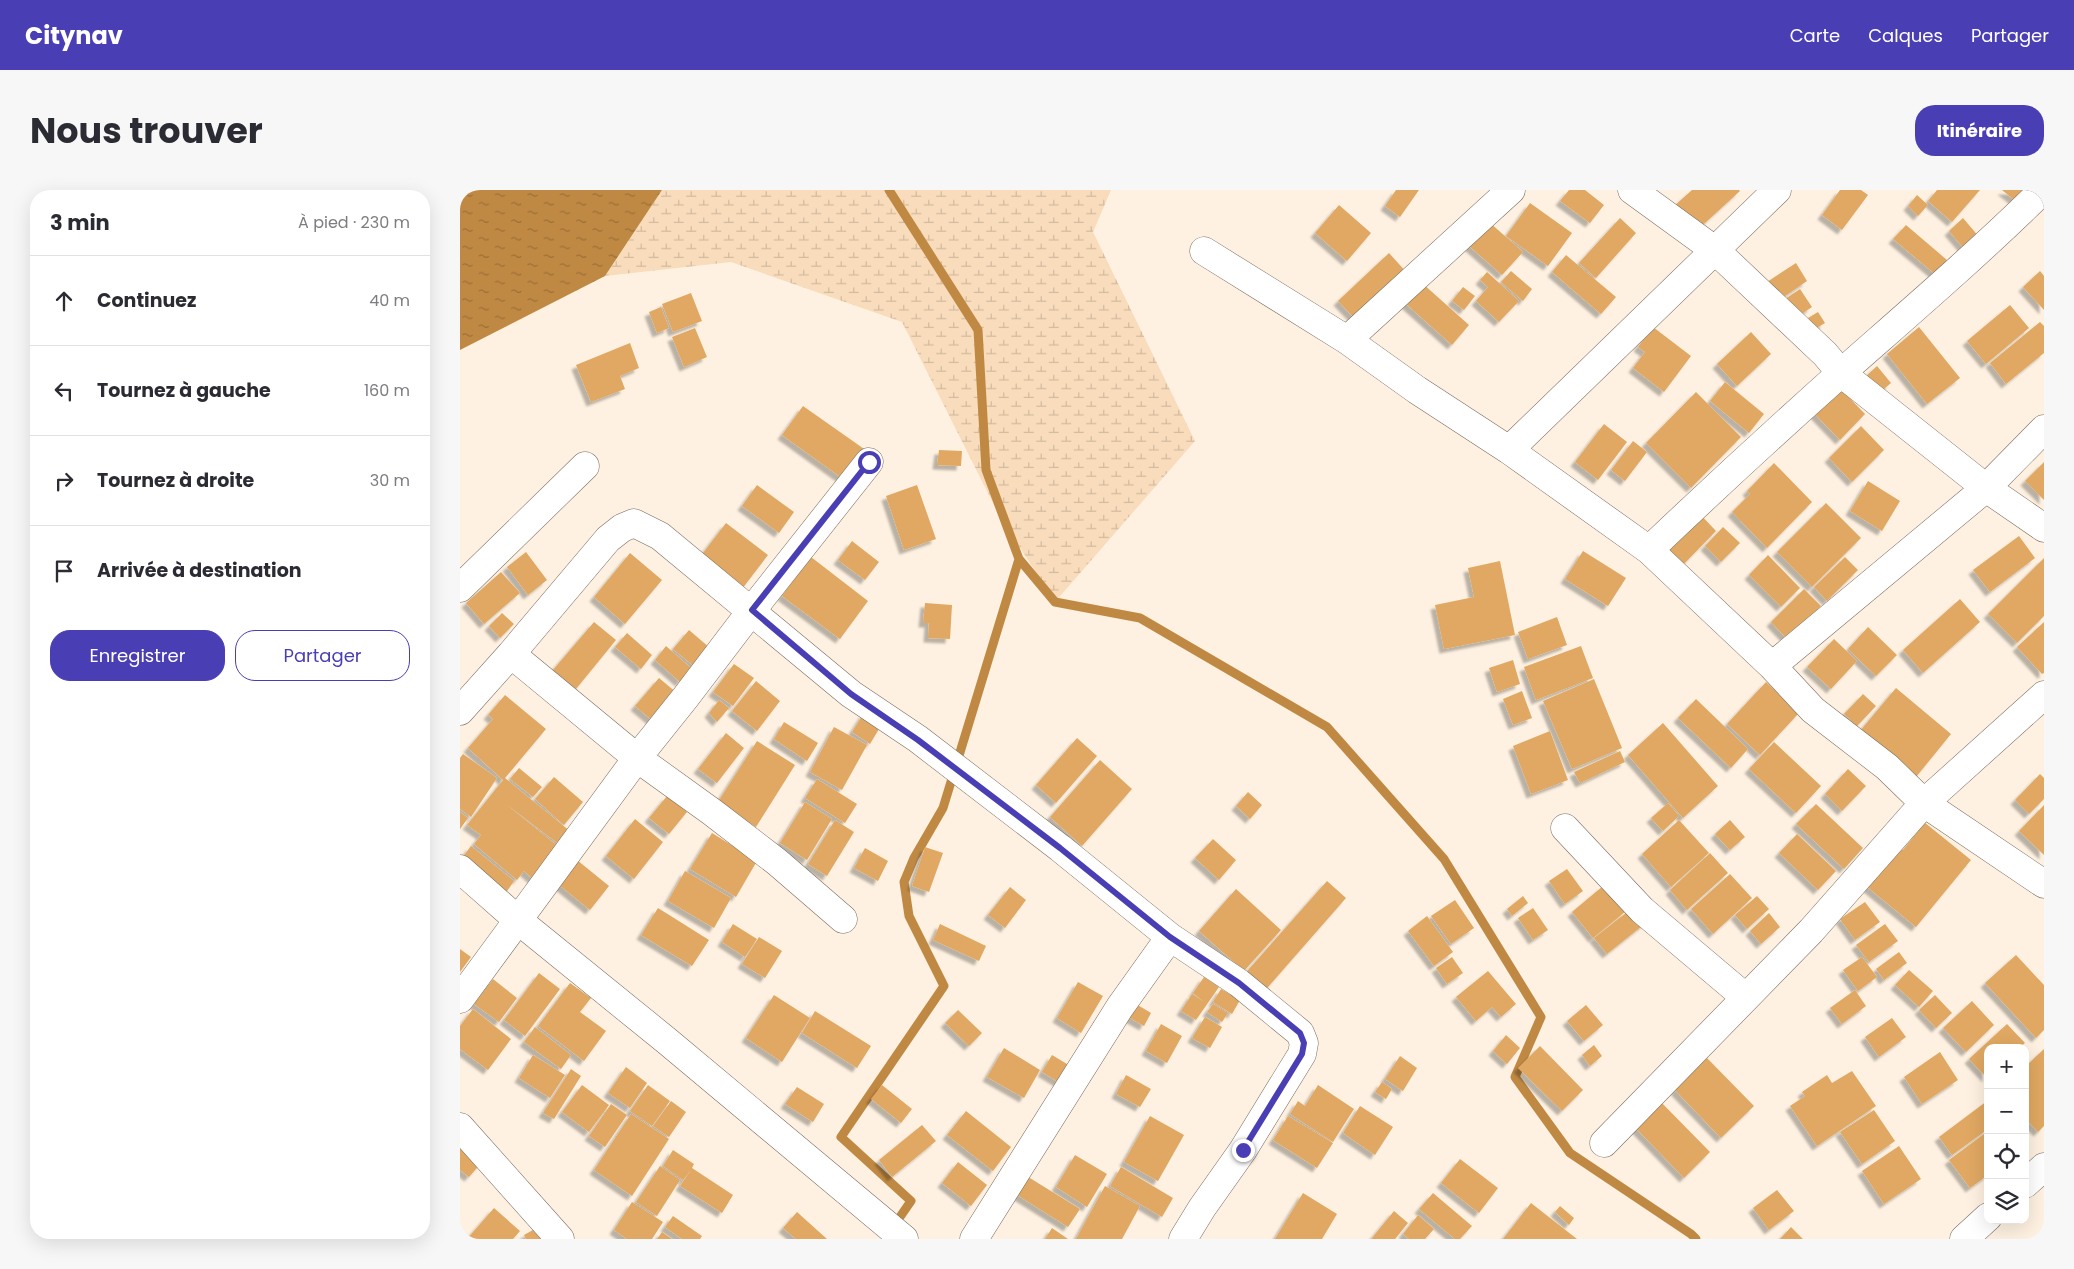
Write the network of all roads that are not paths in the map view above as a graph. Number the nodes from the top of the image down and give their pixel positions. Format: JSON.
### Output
{"nodes":[{"id":1,"x":1511,"y":190,"type":"edge"},
{"id":2,"x":1632,"y":190,"type":"edge"},
{"id":3,"x":1777,"y":190,"type":"edge"},
{"id":4,"x":2043,"y":190,"type":"edge"},
{"id":5,"x":1204,"y":251,"type":"dead end"},
{"id":6,"x":1716,"y":251,"type":"junction"},
{"id":7,"x":1347,"y":340,"type":"junction"},
{"id":8,"x":1841,"y":373,"type":"junction"},
{"id":9,"x":2044,"y":429,"type":"edge"},
{"id":10,"x":1509,"y":450,"type":"junction"},
{"id":11,"x":869,"y":462,"type":"dead end"},
{"id":12,"x":585,"y":466,"type":"dead end"},
{"id":13,"x":1986,"y":488,"type":"junction"},
{"id":14,"x":2044,"y":528,"type":"edge"},
{"id":15,"x":1649,"y":550,"type":"junction"},
{"id":16,"x":460,"y":588,"type":"edge"},
{"id":17,"x":752,"y":610,"type":"junction"},
{"id":18,"x":511,"y":654,"type":"junction"},
{"id":19,"x":1772,"y":666,"type":"junction"},
{"id":20,"x":2044,"y":695,"type":"edge"},
{"id":21,"x":460,"y":711,"type":"edge"},
{"id":22,"x":637,"y":758,"type":"junction"},
{"id":23,"x":1924,"y":803,"type":"junction"},
{"id":24,"x":1565,"y":828,"type":"dead end"},
{"id":25,"x":460,"y":869,"type":"edge"},
{"id":26,"x":2044,"y":884,"type":"edge"},
{"id":27,"x":843,"y":919,"type":"dead end"},
{"id":28,"x":519,"y":922,"type":"junction"},
{"id":29,"x":1170,"y":937,"type":"junction"},
{"id":30,"x":1745,"y":997,"type":"junction"},
{"id":31,"x":460,"y":999,"type":"edge"},
{"id":32,"x":460,"y":1128,"type":"edge"},
{"id":33,"x":1604,"y":1143,"type":"dead end"},
{"id":34,"x":2044,"y":1167,"type":"edge"},
{"id":35,"x":2029,"y":1180,"type":"edge"},
{"id":36,"x":1984,"y":1221,"type":"edge"},
{"id":37,"x":560,"y":1239,"type":"edge"},
{"id":38,"x":904,"y":1239,"type":"edge"},
{"id":39,"x":974,"y":1239,"type":"edge"},
{"id":40,"x":1183,"y":1239,"type":"edge"},
{"id":41,"x":1964,"y":1239,"type":"edge"}],
"edges":[{"from":1,"to":7,"type":"street"},
{"from":2,"to":6,"type":"street"},
{"from":3,"to":6,"type":"street"},
{"from":4,"to":8,"type":"street"},
{"from":5,"to":7,"type":"street"},
{"from":6,"to":8,"type":"street"},
{"from":6,"to":10,"type":"street"},
{"from":7,"to":10,"type":"street"},
{"from":8,"to":13,"type":"street"},
{"from":8,"to":15,"type":"street"},
{"from":9,"to":13,"type":"street"},
{"from":10,"to":15,"type":"street"},
{"from":11,"to":17,"type":"street"},
{"from":12,"to":16,"type":"street"},
{"from":13,"to":14,"type":"street"},
{"from":13,"to":19,"type":"street"},
{"from":15,"to":19,"type":"street"},
{"from":17,"to":18,"type":"street"},
{"from":17,"to":22,"type":"street"},
{"from":17,"to":29,"type":"street"},
{"from":18,"to":21,"type":"street"},
{"from":18,"to":22,"type":"street"},
{"from":19,"to":23,"type":"street"},
{"from":20,"to":23,"type":"street"},
{"from":22,"to":27,"type":"street"},
{"from":22,"to":28,"type":"street"},
{"from":23,"to":26,"type":"street"},
{"from":23,"to":30,"type":"street"},
{"from":24,"to":30,"type":"street"},
{"from":25,"to":28,"type":"street"},
{"from":28,"to":31,"type":"street"},
{"from":28,"to":38,"type":"street"},
{"from":29,"to":39,"type":"street"},
{"from":29,"to":40,"type":"street"},
{"from":30,"to":33,"type":"street"},
{"from":32,"to":37,"type":"street"},
{"from":34,"to":35,"type":"street"},
{"from":36,"to":41,"type":"street"}]}
